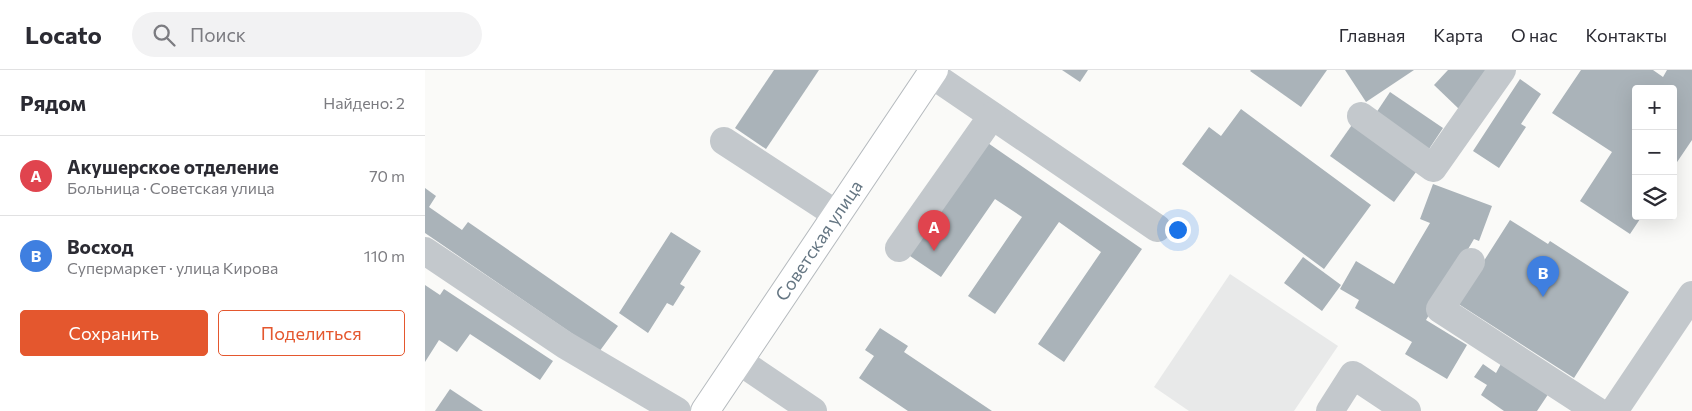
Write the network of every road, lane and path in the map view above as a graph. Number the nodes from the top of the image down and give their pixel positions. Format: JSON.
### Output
{"nodes":[{"id":1,"x":1502,"y":70,"type":"edge"},
{"id":2,"x":932,"y":72,"type":"edge"},
{"id":3,"x":992,"y":116,"type":"junction"},
{"id":4,"x":1361,"y":116,"type":"dead end"},
{"id":5,"x":724,"y":141,"type":"dead end"},
{"id":6,"x":836,"y":214,"type":"junction"},
{"id":7,"x":1157,"y":228,"type":"dead end"},
{"id":8,"x":899,"y":248,"type":"dead end"},
{"id":9,"x":425,"y":251,"type":"edge"},
{"id":10,"x":1471,"y":262,"type":"dead end"},
{"id":11,"x":1692,"y":295,"type":"edge"},
{"id":12,"x":739,"y":361,"type":"junction"},
{"id":13,"x":677,"y":411,"type":"edge"},
{"id":14,"x":705,"y":411,"type":"edge"},
{"id":15,"x":813,"y":411,"type":"edge"},
{"id":16,"x":1330,"y":411,"type":"edge"},
{"id":17,"x":1407,"y":411,"type":"edge"},
{"id":18,"x":1597,"y":411,"type":"edge"},
{"id":19,"x":1614,"y":411,"type":"edge"}],
"edges":[{"from":1,"to":4,"type":"street"},
{"from":2,"to":3,"type":"street"},
{"from":2,"to":6,"type":"main road","name":"Советская улица"},
{"from":3,"to":7,"type":"street"},
{"from":3,"to":8,"type":"street"},
{"from":5,"to":6,"type":"street"},
{"from":6,"to":12,"type":"main road","name":"Советская улица"},
{"from":9,"to":13,"type":"street"},
{"from":10,"to":18,"type":"street"},
{"from":11,"to":19,"type":"street"},
{"from":12,"to":14,"type":"main road","name":"Советская улица"},
{"from":12,"to":15,"type":"street"},
{"from":16,"to":17,"type":"street"}]}
